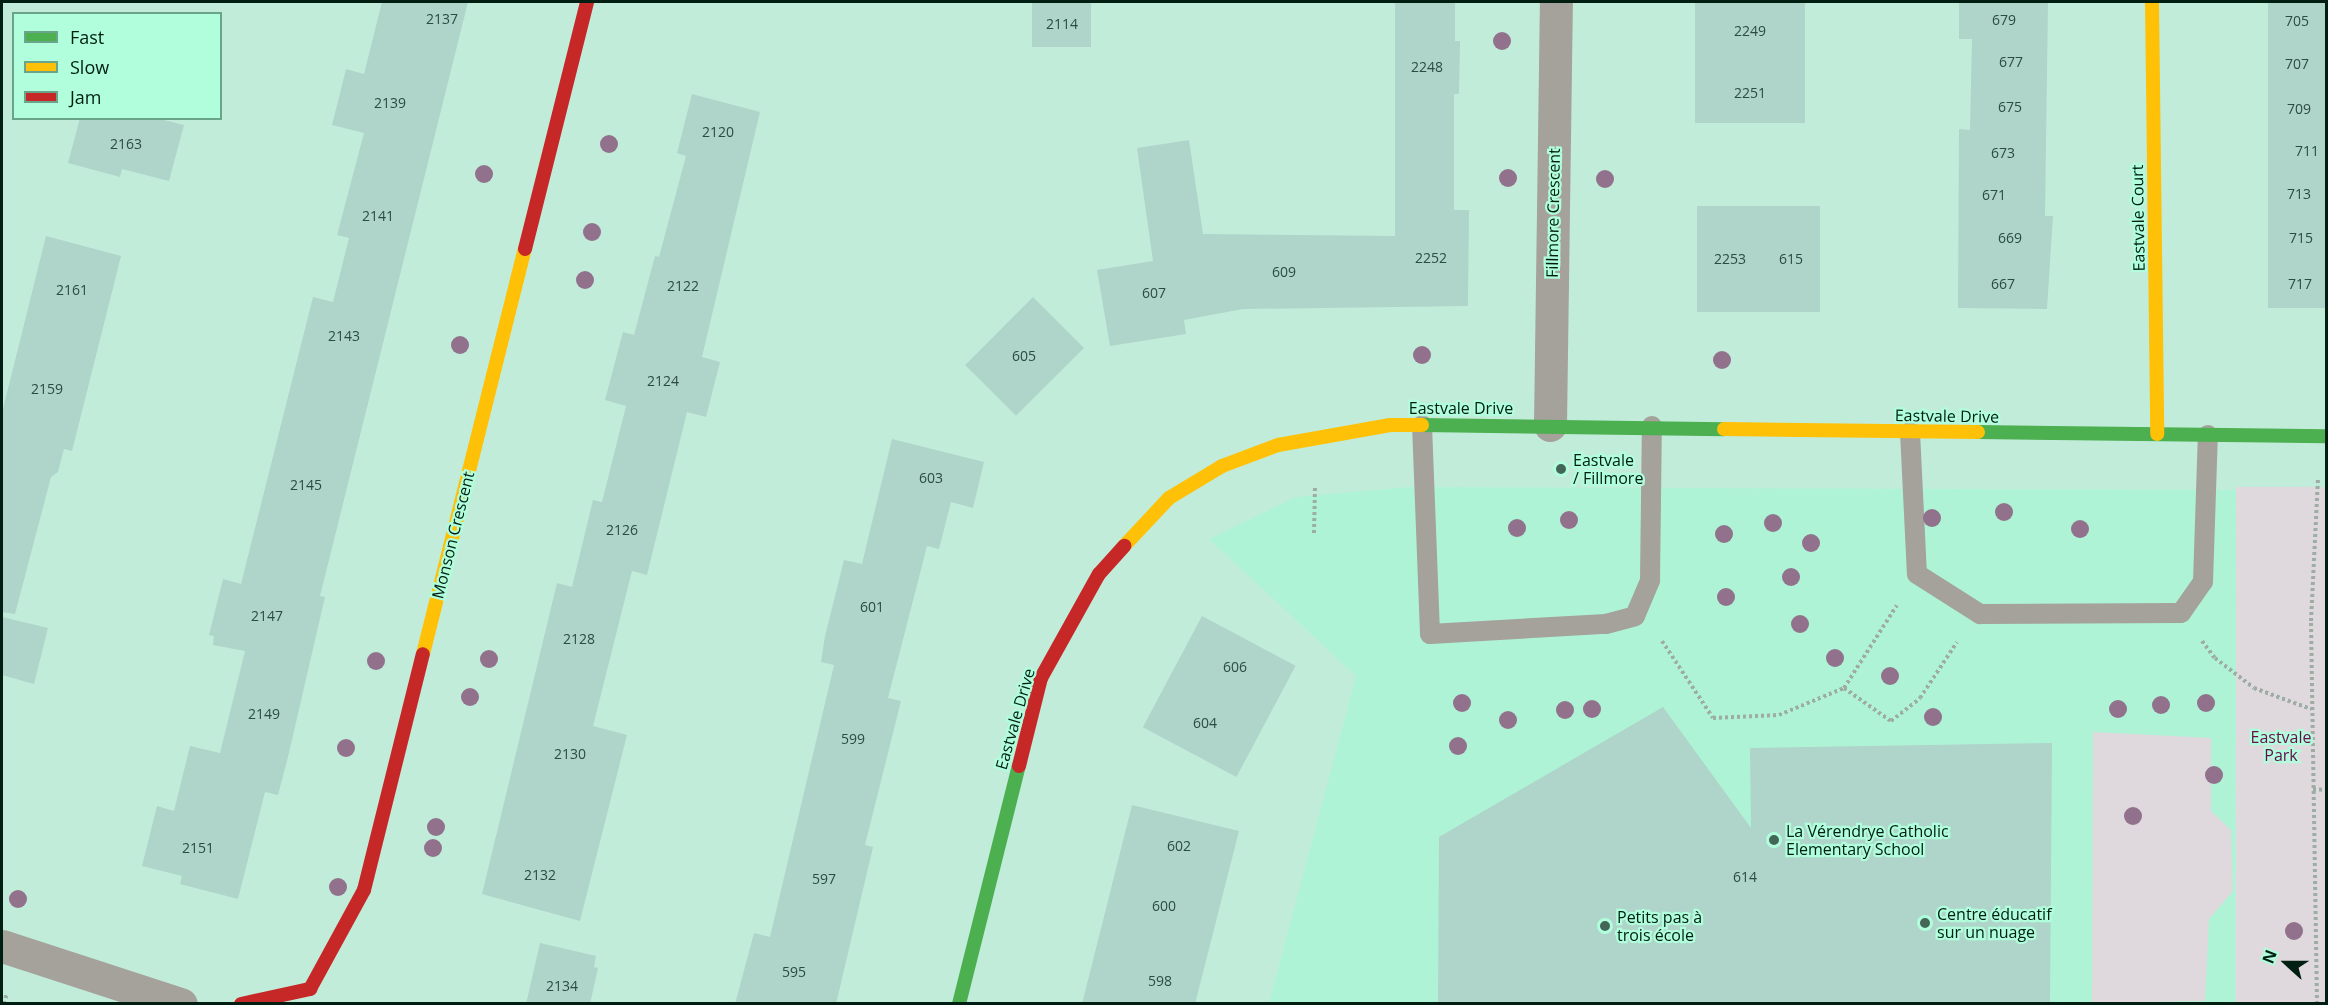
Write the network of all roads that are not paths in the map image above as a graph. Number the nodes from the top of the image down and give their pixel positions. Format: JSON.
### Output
{"nodes":[{"id":1,"x":587,"y":2,"type":"edge"},
{"id":2,"x":1556,"y":2,"type":"edge"},
{"id":3,"x":2152,"y":2,"type":"edge"},
{"id":4,"x":1422,"y":425,"type":"junction"},
{"id":5,"x":1550,"y":425,"type":"junction"},
{"id":6,"x":1652,"y":426,"type":"junction"},
{"id":7,"x":1910,"y":432,"type":"junction"},
{"id":8,"x":2157,"y":434,"type":"junction"},
{"id":9,"x":2208,"y":435,"type":"junction"},
{"id":10,"x":2323,"y":436,"type":"edge"},
{"id":11,"x":2,"y":946,"type":"edge"},
{"id":12,"x":181,"y":1004,"type":"edge"},
{"id":13,"x":241,"y":1004,"type":"edge"},
{"id":14,"x":959,"y":1004,"type":"edge"}],
"edges":[{"from":1,"to":13,"type":"street","name":"Monson Crescent"},
{"from":2,"to":5,"type":"street","name":"Fillmore Crescent"},
{"from":3,"to":8,"type":"street","name":"Eastvale Court"},
{"from":4,"to":5,"type":"street","name":"Eastvale Drive"},
{"from":4,"to":6,"type":"lane"},
{"from":4,"to":14,"type":"street","name":"Eastvale Drive"},
{"from":5,"to":6,"type":"street","name":"Eastvale Drive"},
{"from":6,"to":7,"type":"street","name":"Eastvale Drive"},
{"from":7,"to":8,"type":"street","name":"Eastvale Drive"},
{"from":7,"to":9,"type":"lane"},
{"from":8,"to":9,"type":"street","name":"Eastvale Drive"},
{"from":9,"to":10,"type":"street","name":"Eastvale Drive"},
{"from":11,"to":12,"type":"street"}]}
